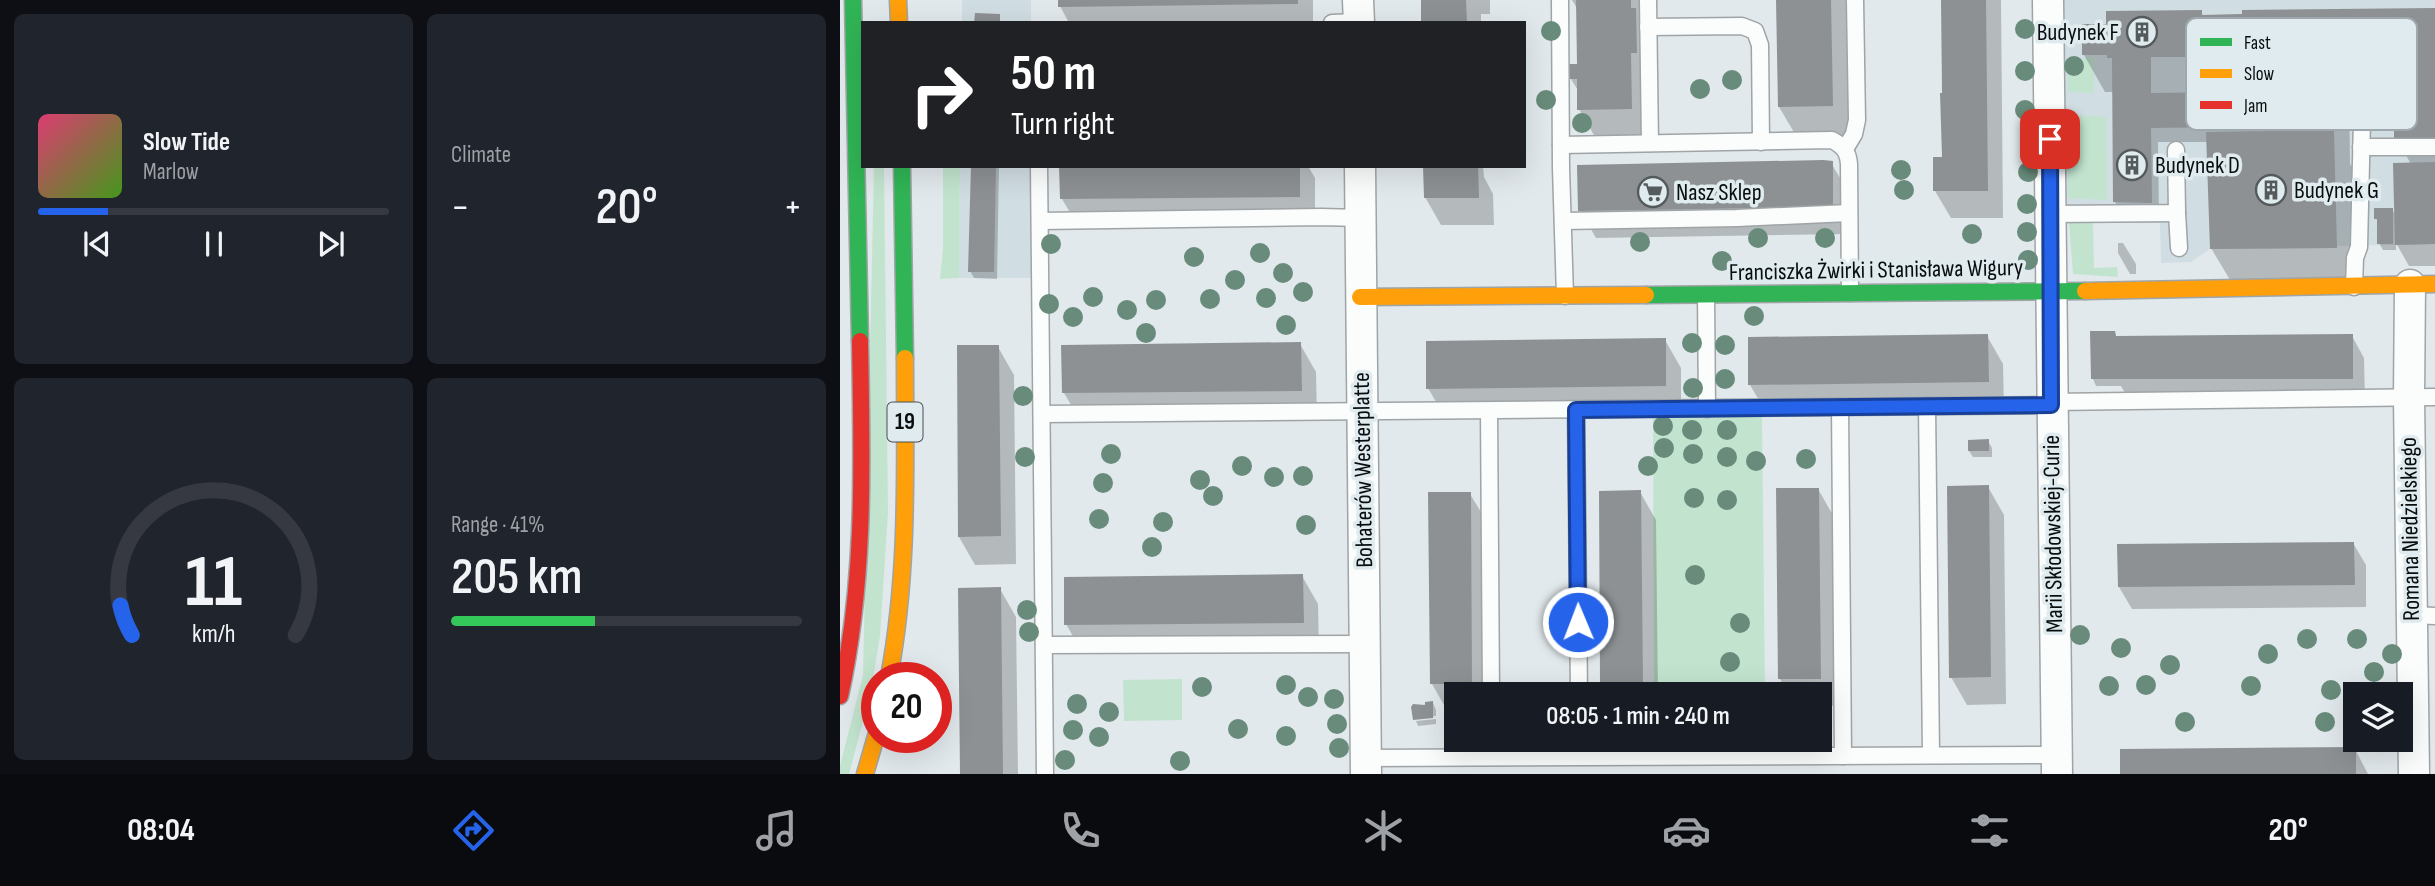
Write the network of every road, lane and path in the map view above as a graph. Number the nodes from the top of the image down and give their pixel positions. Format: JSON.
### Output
{"nodes":[{"id":1,"x":853,"y":0,"type":"edge"},
{"id":2,"x":898,"y":0,"type":"edge"},
{"id":3,"x":1358,"y":0,"type":"edge"},
{"id":4,"x":1560,"y":0,"type":"edge"},
{"id":5,"x":1648,"y":0,"type":"edge"},
{"id":6,"x":1855,"y":0,"type":"edge"},
{"id":7,"x":2048,"y":0,"type":"edge"},
{"id":8,"x":899,"y":21,"type":"edge"},
{"id":9,"x":1359,"y":21,"type":"edge"},
{"id":10,"x":1648,"y":27,"type":"junction"},
{"id":11,"x":2361,"y":130,"type":"edge"},
{"id":12,"x":1761,"y":142,"type":"junction"},
{"id":13,"x":1650,"y":143,"type":"junction"},
{"id":14,"x":1561,"y":145,"type":"junction"},
{"id":15,"x":2361,"y":147,"type":"junction"},
{"id":16,"x":2435,"y":147,"type":"edge"},
{"id":17,"x":1845,"y":149,"type":"junction"},
{"id":18,"x":2176,"y":149,"type":"dead end"},
{"id":19,"x":902,"y":168,"type":"edge"},
{"id":20,"x":1039,"y":168,"type":"edge"},
{"id":21,"x":1360,"y":168,"type":"edge"},
{"id":22,"x":1849,"y":213,"type":"junction"},
{"id":23,"x":2177,"y":213,"type":"junction"},
{"id":24,"x":2051,"y":214,"type":"junction"},
{"id":25,"x":1360,"y":218,"type":"junction"},
{"id":26,"x":857,"y":219,"type":"junction"},
{"id":27,"x":1040,"y":220,"type":"junction"},
{"id":28,"x":1563,"y":221,"type":"junction"},
{"id":29,"x":840,"y":224,"type":"edge"},
{"id":30,"x":2179,"y":248,"type":"dead end"},
{"id":31,"x":2422,"y":284,"type":"edge"},
{"id":32,"x":2354,"y":287,"type":"junction"},
{"id":33,"x":2051,"y":292,"type":"junction"},
{"id":34,"x":1850,"y":293,"type":"junction"},
{"id":35,"x":1706,"y":295,"type":"junction"},
{"id":36,"x":1565,"y":296,"type":"junction"},
{"id":37,"x":1360,"y":297,"type":"junction"},
{"id":38,"x":2422,"y":397,"type":"edge"},
{"id":39,"x":2051,"y":403,"type":"junction"},
{"id":40,"x":1927,"y":406,"type":"junction"},
{"id":41,"x":1840,"y":407,"type":"junction"},
{"id":42,"x":1707,"y":409,"type":"junction"},
{"id":43,"x":1576,"y":410,"type":"junction"},
{"id":44,"x":1364,"y":411,"type":"junction"},
{"id":45,"x":1489,"y":411,"type":"junction"},
{"id":46,"x":1042,"y":414,"type":"junction"},
{"id":47,"x":2423,"y":616,"type":"edge"},
{"id":48,"x":1365,"y":644,"type":"junction"},
{"id":49,"x":1044,"y":646,"type":"junction"},
{"id":50,"x":892,"y":662,"type":"edge"},
{"id":51,"x":1492,"y":682,"type":"edge"},
{"id":52,"x":1580,"y":682,"type":"edge"},
{"id":53,"x":840,"y":696,"type":"edge"},
{"id":54,"x":1492,"y":752,"type":"edge"},
{"id":55,"x":1580,"y":752,"type":"edge"},
{"id":56,"x":871,"y":753,"type":"edge"},
{"id":57,"x":1931,"y":755,"type":"junction"},
{"id":58,"x":1843,"y":756,"type":"junction"},
{"id":59,"x":1580,"y":757,"type":"junction"},
{"id":60,"x":1492,"y":758,"type":"junction"},
{"id":61,"x":2057,"y":765,"type":"edge"},
{"id":62,"x":1366,"y":766,"type":"edge"},
{"id":63,"x":865,"y":774,"type":"edge"},
{"id":64,"x":1045,"y":774,"type":"edge"},
{"id":65,"x":2414,"y":774,"type":"edge"}],
"edges":[{"from":1,"to":26,"type":"main road","number":"19"},
{"from":2,"to":8,"type":"main road"},
{"from":3,"to":9,"type":"street"},
{"from":4,"to":14,"type":"lane"},
{"from":5,"to":10,"type":"lane"},
{"from":6,"to":17,"type":"lane"},
{"from":7,"to":24,"type":"street","name":"Marii Skłodowskiej-Curie"},
{"from":10,"to":12,"type":"lane"},
{"from":10,"to":13,"type":"lane"},
{"from":11,"to":15,"type":"lane"},
{"from":12,"to":13,"type":"lane"},
{"from":12,"to":17,"type":"lane"},
{"from":13,"to":14,"type":"lane"},
{"from":14,"to":28,"type":"lane"},
{"from":15,"to":16,"type":"lane"},
{"from":15,"to":32,"type":"lane"},
{"from":17,"to":22,"type":"lane"},
{"from":18,"to":23,"type":"lane"},
{"from":19,"to":50,"type":"main road","number":"19"},
{"from":20,"to":27,"type":"lane"},
{"from":21,"to":25,"type":"street","name":"Bohaterów Westerplatte"},
{"from":22,"to":28,"type":"lane"},
{"from":22,"to":34,"type":"lane"},
{"from":23,"to":24,"type":"lane"},
{"from":23,"to":30,"type":"lane"},
{"from":24,"to":33,"type":"street","name":"Marii Skłodowskiej-Curie"},
{"from":25,"to":27,"type":"lane"},
{"from":25,"to":37,"type":"street","name":"Bohaterów Westerplatte"},
{"from":26,"to":29,"type":"lane"},
{"from":26,"to":53,"type":"main road","number":"19"},
{"from":27,"to":46,"type":"lane"},
{"from":28,"to":36,"type":"lane"},
{"from":31,"to":32,"type":"main road","name":"Franciszka Żwirki i Stanisława Wigury"},
{"from":31,"to":38,"type":"street","name":"Romana Niedzielskiego"},
{"from":32,"to":33,"type":"main road","name":"Franciszka Żwirki i Stanisława Wigury"},
{"from":33,"to":34,"type":"main road","name":"Franciszka Żwirki i Stanisława Wigury"},
{"from":33,"to":39,"type":"street","name":"Marii Skłodowskiej-Curie"},
{"from":34,"to":35,"type":"main road","name":"Franciszka Żwirki i Stanisława Wigury"},
{"from":35,"to":36,"type":"main road","name":"Franciszka Żwirki i Stanisława Wigury"},
{"from":35,"to":42,"type":"lane"},
{"from":36,"to":37,"type":"main road","name":"Franciszka Żwirki i Stanisława Wigury"},
{"from":37,"to":44,"type":"street","name":"Bohaterów Westerplatte"},
{"from":38,"to":39,"type":"lane"},
{"from":38,"to":47,"type":"street","name":"Romana Niedzielskiego"},
{"from":39,"to":40,"type":"lane"},
{"from":39,"to":61,"type":"street","name":"Marii Skłodowskiej-Curie"},
{"from":40,"to":41,"type":"lane"},
{"from":40,"to":57,"type":"lane"},
{"from":41,"to":42,"type":"lane"},
{"from":41,"to":58,"type":"lane"},
{"from":42,"to":43,"type":"lane"},
{"from":43,"to":45,"type":"lane"},
{"from":43,"to":52,"type":"lane"},
{"from":44,"to":45,"type":"lane"},
{"from":44,"to":46,"type":"lane"},
{"from":44,"to":48,"type":"street","name":"Bohaterów Westerplatte"},
{"from":45,"to":51,"type":"lane"},
{"from":46,"to":49,"type":"lane"},
{"from":47,"to":65,"type":"street","name":"Romana Niedzielskiego"},
{"from":48,"to":49,"type":"lane"},
{"from":48,"to":62,"type":"street","name":"Bohaterów Westerplatte"},
{"from":49,"to":64,"type":"lane"},
{"from":54,"to":60,"type":"lane"},
{"from":55,"to":59,"type":"lane"},
{"from":56,"to":63,"type":"main road"},
{"from":57,"to":58,"type":"lane"},
{"from":57,"to":61,"type":"lane"},
{"from":58,"to":59,"type":"lane"},
{"from":59,"to":60,"type":"lane"},
{"from":60,"to":62,"type":"lane"}]}
